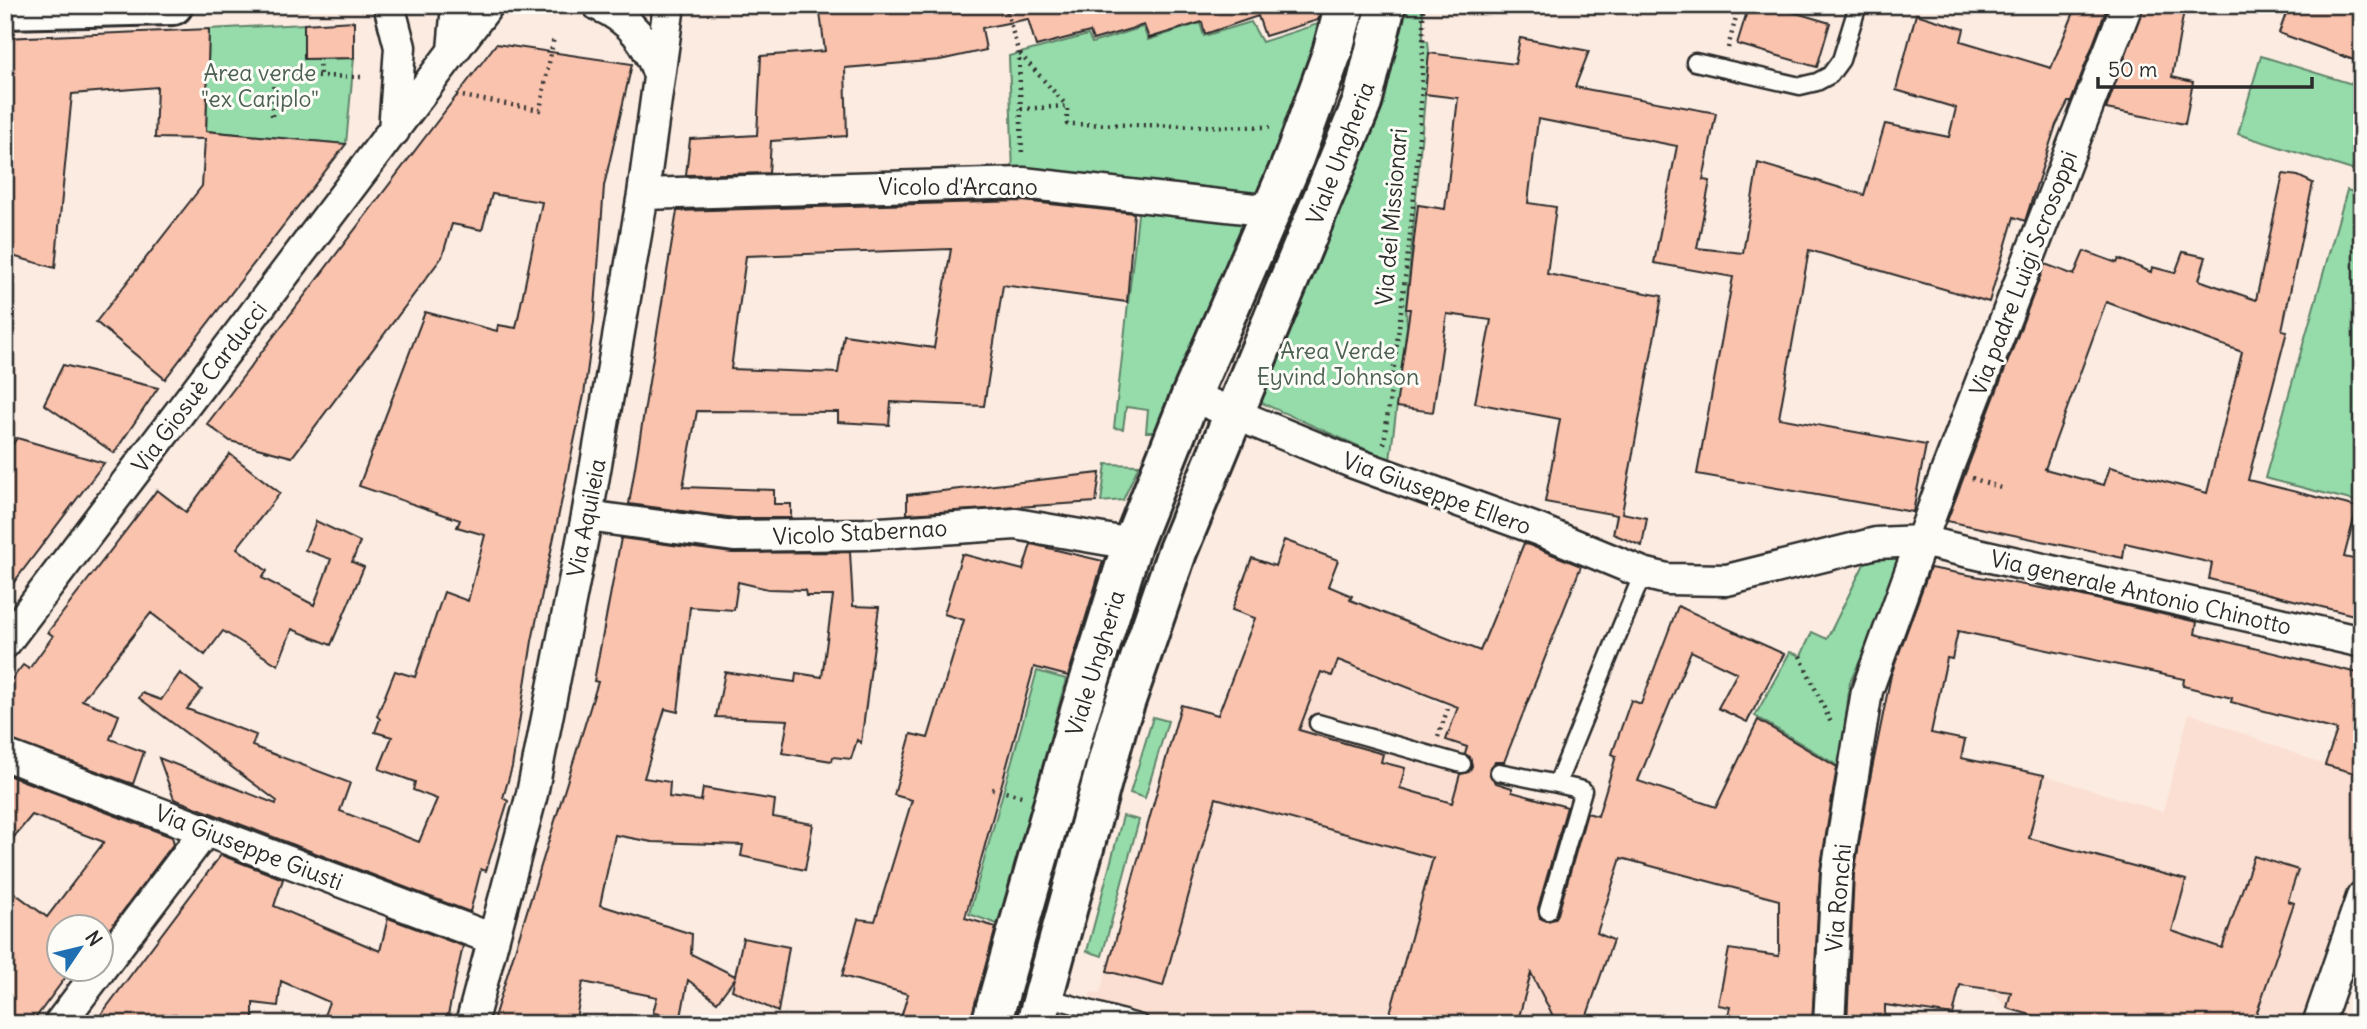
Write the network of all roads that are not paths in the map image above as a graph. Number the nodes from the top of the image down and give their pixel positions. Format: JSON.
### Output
{"nodes":[{"id":1,"x":173,"y":5,"type":"edge"},
{"id":2,"x":389,"y":5,"type":"edge"},
{"id":3,"x":457,"y":5,"type":"edge"},
{"id":4,"x":488,"y":5,"type":"edge"},
{"id":5,"x":598,"y":5,"type":"edge"},
{"id":6,"x":669,"y":5,"type":"edge"},
{"id":7,"x":1345,"y":5,"type":"edge"},
{"id":8,"x":1387,"y":5,"type":"edge"},
{"id":9,"x":1858,"y":5,"type":"edge"},
{"id":10,"x":2127,"y":5,"type":"edge"},
{"id":11,"x":5,"y":9,"type":"edge"},
{"id":12,"x":453,"y":51,"type":"junction"},
{"id":13,"x":1695,"y":62,"type":"dead end"},
{"id":14,"x":659,"y":76,"type":"junction"},
{"id":15,"x":394,"y":131,"type":"junction"},
{"id":16,"x":643,"y":194,"type":"junction"},
{"id":17,"x":1272,"y":211,"type":"junction"},
{"id":18,"x":1191,"y":396,"type":"junction"},
{"id":19,"x":1232,"y":413,"type":"junction"},
{"id":20,"x":587,"y":516,"type":"junction"},
{"id":21,"x":1921,"y":541,"type":"junction"},
{"id":22,"x":1132,"y":544,"type":"junction"},
{"id":23,"x":1643,"y":573,"type":"junction"},
{"id":24,"x":2362,"y":642,"type":"edge"},
{"id":25,"x":5,"y":643,"type":"edge"},
{"id":26,"x":1318,"y":723,"type":"dead end"},
{"id":27,"x":5,"y":755,"type":"edge"},
{"id":28,"x":1462,"y":764,"type":"dead end"},
{"id":29,"x":1499,"y":772,"type":"dead end"},
{"id":30,"x":1854,"y":773,"type":"joint"},
{"id":31,"x":1557,"y":784,"type":"junction"},
{"id":32,"x":205,"y":831,"type":"junction"},
{"id":33,"x":2362,"y":897,"type":"edge"},
{"id":34,"x":1548,"y":911,"type":"dead end"},
{"id":35,"x":1015,"y":936,"type":"junction"},
{"id":36,"x":493,"y":939,"type":"junction"},
{"id":37,"x":1057,"y":946,"type":"junction"},
{"id":38,"x":116,"y":948,"type":"edge"},
{"id":39,"x":89,"y":984,"type":"edge"},
{"id":40,"x":1040,"y":1010,"type":"edge"},
{"id":41,"x":59,"y":1024,"type":"edge"},
{"id":42,"x":471,"y":1024,"type":"edge"},
{"id":43,"x":990,"y":1024,"type":"edge"},
{"id":44,"x":1141,"y":1024,"type":"edge"},
{"id":45,"x":1829,"y":1024,"type":"edge"},
{"id":46,"x":2319,"y":1024,"type":"edge"}],
"edges":[{"from":1,"to":11,"type":"street"},
{"from":2,"to":15,"type":"street"},
{"from":3,"to":12,"type":"street"},
{"from":4,"to":12,"type":"street","name":"Via Giosuè Carducci"},
{"from":5,"to":14,"type":"street"},
{"from":6,"to":14,"type":"street","name":"Via Aquileia"},
{"from":7,"to":17,"type":"street","name":"Viale Ungheria"},
{"from":8,"to":19,"type":"street","name":"Viale Ungheria"},
{"from":9,"to":13,"type":"lane"},
{"from":10,"to":21,"type":"street","name":"Via padre Luigi Scrosoppi"},
{"from":12,"to":15,"type":"street","name":"Via Giosuè Carducci"},
{"from":14,"to":16,"type":"street","name":"Via Aquileia"},
{"from":15,"to":25,"type":"street","name":"Via Giosuè Carducci"},
{"from":16,"to":17,"type":"street","name":"Vicolo d'Arcano"},
{"from":16,"to":20,"type":"street","name":"Via Aquileia"},
{"from":17,"to":18,"type":"street","name":"Viale Ungheria"},
{"from":18,"to":19,"type":"street"},
{"from":18,"to":22,"type":"street","name":"Viale Ungheria"},
{"from":19,"to":23,"type":"street","name":"Via Giuseppe Ellero"},
{"from":19,"to":37,"type":"street","name":"Viale Ungheria"},
{"from":20,"to":22,"type":"street","name":"Vicolo Stabernao"},
{"from":20,"to":36,"type":"street","name":"Via Aquileia"},
{"from":21,"to":23,"type":"street","name":"Via Giuseppe Ellero"},
{"from":21,"to":24,"type":"street","name":"Via generale Antonio Chinotto"},
{"from":21,"to":30,"type":"street","name":"Via padre Luigi Scrosoppi"},
{"from":22,"to":35,"type":"street","name":"Viale Ungheria"},
{"from":23,"to":31,"type":"lane"},
{"from":26,"to":28,"type":"lane"},
{"from":27,"to":32,"type":"street","name":"Via Giuseppe Giusti"},
{"from":29,"to":31,"type":"lane"},
{"from":30,"to":45,"type":"street","name":"Via Ronchi"},
{"from":31,"to":34,"type":"lane"},
{"from":32,"to":36,"type":"street","name":"Via Giuseppe Giusti"},
{"from":32,"to":38,"type":"street"},
{"from":33,"to":46,"type":"street"},
{"from":35,"to":37,"type":"street"},
{"from":35,"to":43,"type":"street","name":"Viale Ungheria"},
{"from":36,"to":42,"type":"street","name":"Via Aquileia"},
{"from":37,"to":40,"type":"street","name":"Viale Ungheria"},
{"from":39,"to":41,"type":"street"},
{"from":40,"to":44,"type":"lane"}]}
